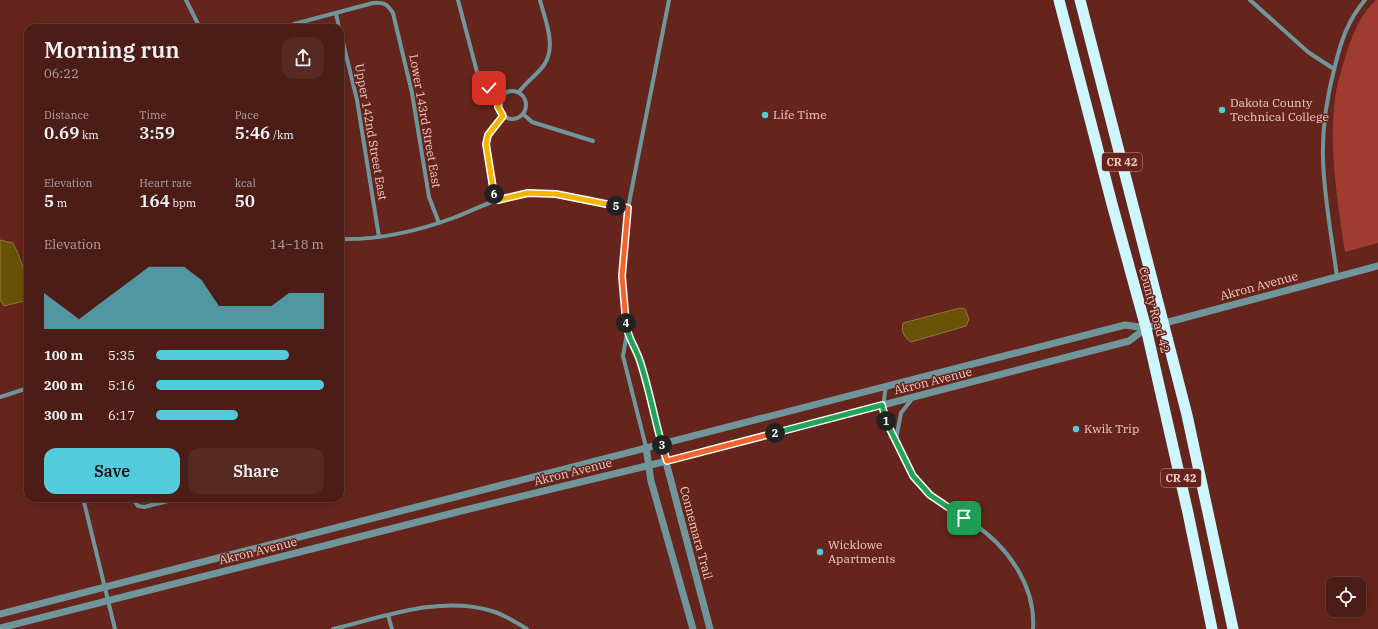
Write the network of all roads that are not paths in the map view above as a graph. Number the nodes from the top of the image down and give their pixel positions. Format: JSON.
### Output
{"nodes":[{"id":1,"x":186,"y":0,"type":"edge"},
{"id":2,"x":458,"y":0,"type":"edge"},
{"id":3,"x":540,"y":0,"type":"edge"},
{"id":4,"x":669,"y":0,"type":"edge"},
{"id":5,"x":1059,"y":0,"type":"edge"},
{"id":6,"x":1076,"y":0,"type":"edge"},
{"id":7,"x":1080,"y":0,"type":"edge"},
{"id":8,"x":1250,"y":0,"type":"edge"},
{"id":9,"x":1365,"y":0,"type":"edge"},
{"id":10,"x":336,"y":13,"type":"junction"},
{"id":11,"x":1084,"y":13,"type":"junction"},
{"id":12,"x":198,"y":24,"type":"edge"},
{"id":13,"x":294,"y":24,"type":"edge"},
{"id":14,"x":339,"y":24,"type":"edge"},
{"id":15,"x":344,"y":46,"type":"edge"},
{"id":16,"x":1334,"y":69,"type":"junction"},
{"id":17,"x":519,"y":92,"type":"junction"},
{"id":18,"x":500,"y":97,"type":"junction"},
{"id":19,"x":523,"y":114,"type":"junction"},
{"id":20,"x":503,"y":116,"type":"junction"},
{"id":21,"x":592,"y":141,"type":"dead end"},
{"id":22,"x":498,"y":200,"type":"junction"},
{"id":23,"x":628,"y":208,"type":"junction"},
{"id":24,"x":439,"y":223,"type":"junction"},
{"id":25,"x":379,"y":237,"type":"junction"},
{"id":26,"x":344,"y":239,"type":"edge"},
{"id":27,"x":1378,"y":266,"type":"edge"},
{"id":28,"x":1337,"y":277,"type":"junction"},
{"id":29,"x":1164,"y":323,"type":"junction"},
{"id":30,"x":1146,"y":328,"type":"junction"},
{"id":31,"x":627,"y":333,"type":"junction"},
{"id":32,"x":886,"y":386,"type":"junction"},
{"id":33,"x":24,"y":389,"type":"edge"},
{"id":34,"x":0,"y":397,"type":"edge"},
{"id":35,"x":915,"y":397,"type":"junction"},
{"id":36,"x":882,"y":405,"type":"junction"},
{"id":37,"x":896,"y":440,"type":"junction"},
{"id":38,"x":661,"y":443,"type":"junction"},
{"id":39,"x":646,"y":447,"type":"junction"},
{"id":40,"x":667,"y":461,"type":"junction"},
{"id":41,"x":648,"y":465,"type":"junction"},
{"id":42,"x":84,"y":502,"type":"edge"},
{"id":43,"x":135,"y":502,"type":"edge"},
{"id":44,"x":164,"y":502,"type":"edge"},
{"id":45,"x":104,"y":586,"type":"junction"},
{"id":46,"x":108,"y":600,"type":"junction"},
{"id":47,"x":0,"y":614,"type":"edge"},
{"id":48,"x":388,"y":615,"type":"junction"},
{"id":49,"x":0,"y":628,"type":"edge"},
{"id":50,"x":115,"y":629,"type":"edge"},
{"id":51,"x":333,"y":629,"type":"edge"},
{"id":52,"x":392,"y":629,"type":"edge"},
{"id":53,"x":528,"y":629,"type":"edge"},
{"id":54,"x":693,"y":629,"type":"edge"},
{"id":55,"x":710,"y":629,"type":"edge"},
{"id":56,"x":1033,"y":629,"type":"edge"},
{"id":57,"x":1212,"y":629,"type":"edge"},
{"id":58,"x":1233,"y":629,"type":"edge"}],
"edges":[{"from":1,"to":12,"type":"street"},
{"from":2,"to":18,"type":"street"},
{"from":3,"to":17,"type":"street"},
{"from":4,"to":23,"type":"street"},
{"from":5,"to":30,"type":"highway","name":"County Road 42","number":"CR 42"},
{"from":6,"to":11,"type":"highway"},
{"from":7,"to":11,"type":"highway","name":"County Road 42","number":"CR 42"},
{"from":8,"to":16,"type":"street"},
{"from":9,"to":16,"type":"street"},
{"from":10,"to":13,"type":"street","name":"Lower 143rd Street East"},
{"from":10,"to":14,"type":"street","name":"Upper 142nd Street East"},
{"from":10,"to":24,"type":"street","name":"Lower 143rd Street East"},
{"from":11,"to":29,"type":"highway","name":"County Road 42","number":"CR 42"},
{"from":15,"to":25,"type":"street","name":"Upper 142nd Street East"},
{"from":16,"to":28,"type":"street"},
{"from":17,"to":18,"type":"street"},
{"from":17,"to":19,"type":"street"},
{"from":18,"to":20,"type":"street"},
{"from":19,"to":20,"type":"street"},
{"from":19,"to":21,"type":"street"},
{"from":20,"to":22,"type":"street"},
{"from":22,"to":23,"type":"street"},
{"from":22,"to":24,"type":"street"},
{"from":23,"to":31,"type":"street"},
{"from":24,"to":25,"type":"street"},
{"from":25,"to":26,"type":"street"},
{"from":27,"to":28,"type":"street","name":"Akron Avenue"},
{"from":28,"to":29,"type":"street","name":"Akron Avenue"},
{"from":29,"to":30,"type":"street","name":"Akron Avenue"},
{"from":29,"to":58,"type":"highway","name":"County Road 42","number":"CR 42"},
{"from":30,"to":32,"type":"street","name":"Akron Avenue"},
{"from":30,"to":35,"type":"street","name":"Akron Avenue"},
{"from":30,"to":57,"type":"highway","name":"County Road 42","number":"CR 42"},
{"from":31,"to":38,"type":"street"},
{"from":31,"to":39,"type":"street"},
{"from":32,"to":36,"type":"street"},
{"from":32,"to":38,"type":"street","name":"Akron Avenue"},
{"from":33,"to":34,"type":"street"},
{"from":35,"to":36,"type":"street","name":"Akron Avenue"},
{"from":35,"to":37,"type":"street"},
{"from":36,"to":37,"type":"street"},
{"from":36,"to":40,"type":"street","name":"Akron Avenue"},
{"from":37,"to":56,"type":"street"},
{"from":38,"to":39,"type":"street","name":"Akron Avenue"},
{"from":38,"to":40,"type":"street","name":"Connemara Trail"},
{"from":39,"to":41,"type":"street"},
{"from":39,"to":45,"type":"street","name":"Akron Avenue"},
{"from":40,"to":41,"type":"street","name":"Akron Avenue"},
{"from":40,"to":55,"type":"street","name":"Connemara Trail"},
{"from":41,"to":46,"type":"street","name":"Akron Avenue"},
{"from":41,"to":54,"type":"street"},
{"from":42,"to":45,"type":"street"},
{"from":43,"to":44,"type":"street"},
{"from":45,"to":46,"type":"street"},
{"from":45,"to":47,"type":"street","name":"Akron Avenue"},
{"from":46,"to":49,"type":"street","name":"Akron Avenue"},
{"from":46,"to":50,"type":"street"},
{"from":48,"to":51,"type":"street"},
{"from":48,"to":52,"type":"street"},
{"from":48,"to":53,"type":"street"}]}
